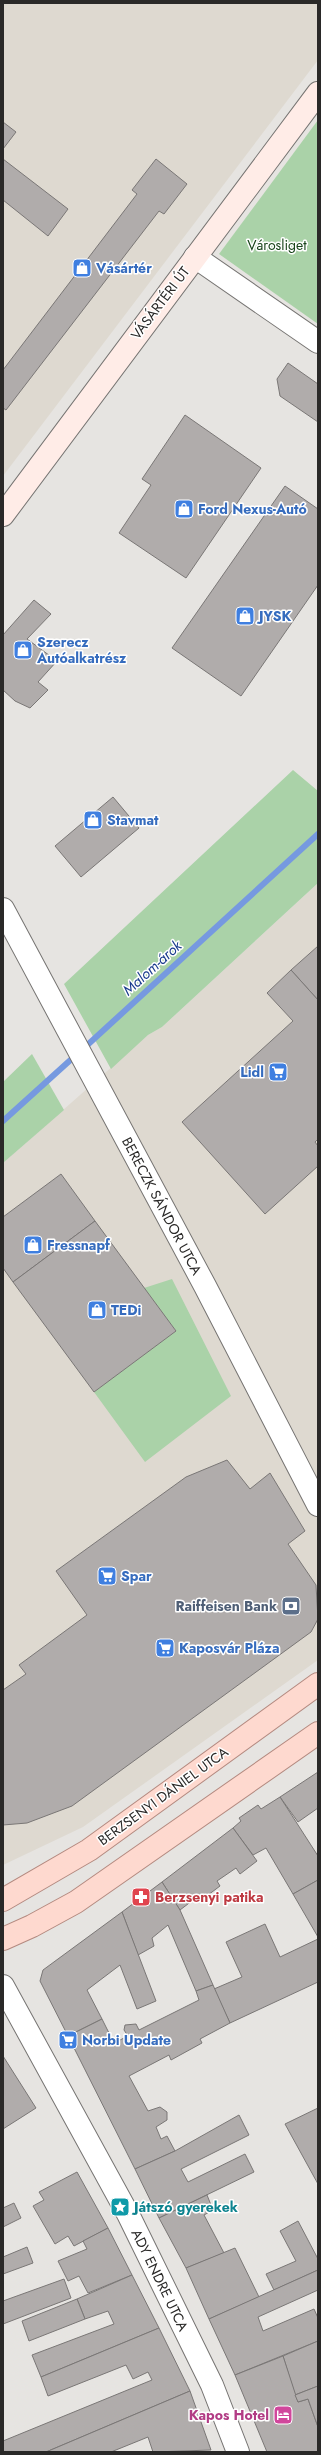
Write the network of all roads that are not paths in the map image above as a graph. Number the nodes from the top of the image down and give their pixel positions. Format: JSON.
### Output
{"nodes":[{"id":1,"x":318,"y":93,"type":"edge"},
{"id":2,"x":195,"y":257,"type":"junction"},
{"id":3,"x":318,"y":342,"type":"edge"},
{"id":4,"x":3,"y":515,"type":"edge"},
{"id":5,"x":3,"y":909,"type":"edge"},
{"id":6,"x":318,"y":1505,"type":"edge"},
{"id":7,"x":318,"y":1684,"type":"edge"},
{"id":8,"x":318,"y":1733,"type":"edge"},
{"id":9,"x":3,"y":1900,"type":"edge"},
{"id":10,"x":3,"y":1938,"type":"edge"},
{"id":11,"x":3,"y":1986,"type":"edge"},
{"id":12,"x":238,"y":2452,"type":"edge"}],
"edges":[{"from":1,"to":2,"type":"street","name":"VÁSÁRTÉRI ÚT"},
{"from":2,"to":3,"type":"street"},
{"from":2,"to":4,"type":"street","name":"VÁSÁRTÉRI ÚT"},
{"from":5,"to":6,"type":"street","name":"BERECZK SÁNDOR UTCA"},
{"from":7,"to":9,"type":"main road","name":"BERZSENYI DÁNIEL UTCA"},
{"from":8,"to":10,"type":"main road"},
{"from":11,"to":12,"type":"street","name":"ADY ENDRE UTCA"}]}
